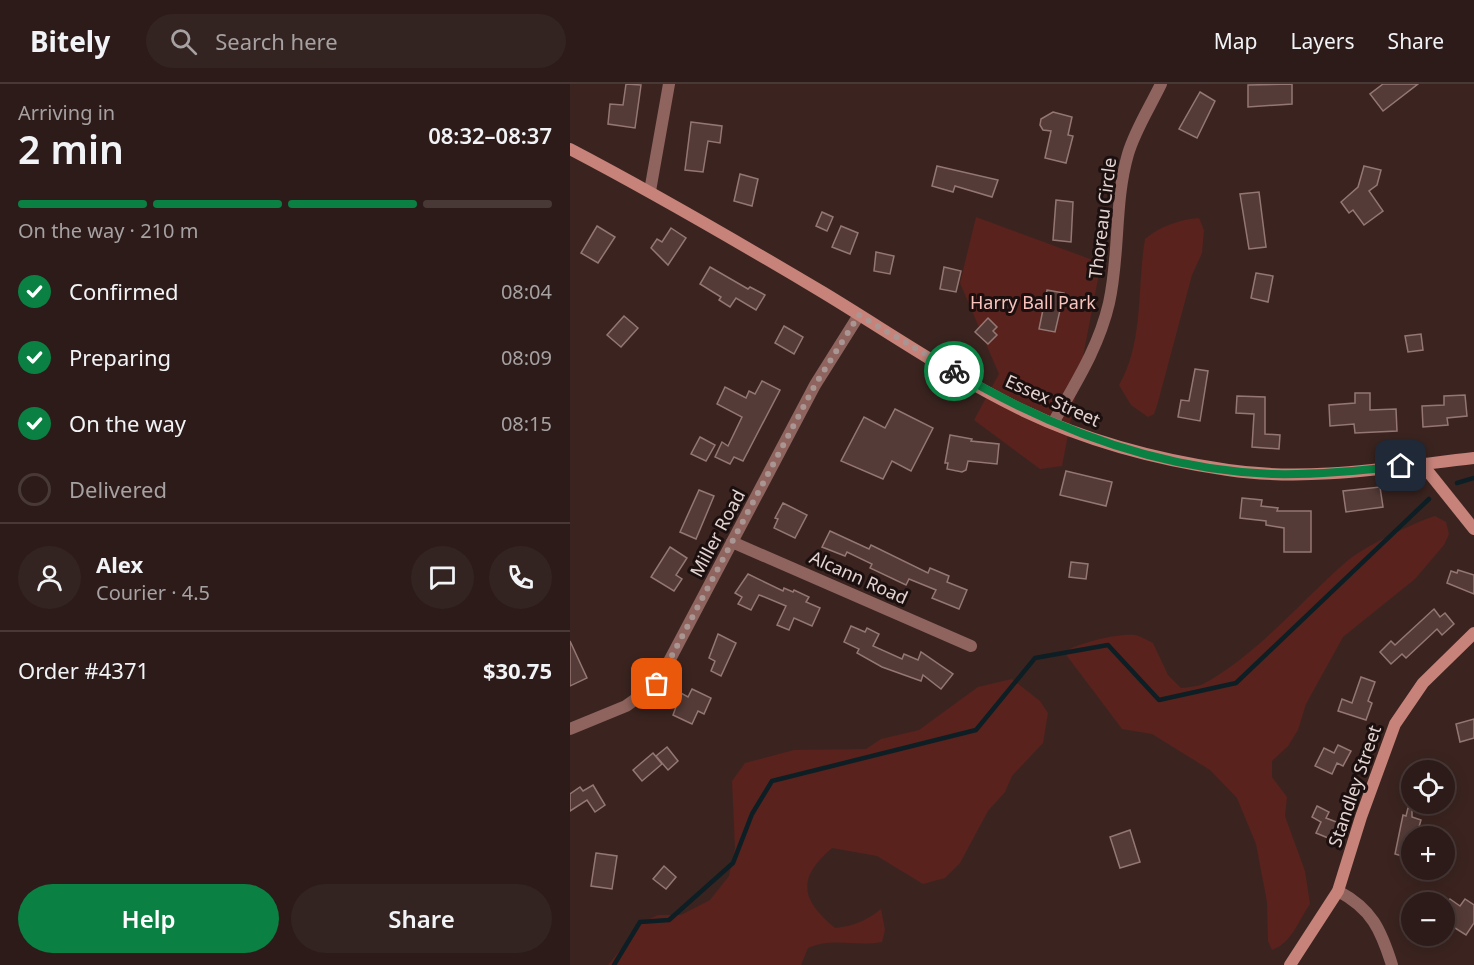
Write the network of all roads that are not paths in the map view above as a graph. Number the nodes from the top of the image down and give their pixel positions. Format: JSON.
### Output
{"nodes":[{"id":1,"x":669,"y":84,"type":"edge"},
{"id":2,"x":1161,"y":84,"type":"edge"},
{"id":3,"x":570,"y":149,"type":"edge"},
{"id":4,"x":650,"y":191,"type":"junction"},
{"id":5,"x":859,"y":315,"type":"junction"},
{"id":6,"x":1053,"y":423,"type":"junction"},
{"id":7,"x":1474,"y":458,"type":"edge"},
{"id":8,"x":1422,"y":464,"type":"junction"},
{"id":9,"x":1474,"y":529,"type":"edge"},
{"id":10,"x":732,"y":542,"type":"junction"},
{"id":11,"x":1474,"y":633,"type":"edge"},
{"id":12,"x":971,"y":646,"type":"dead end"},
{"id":13,"x":570,"y":729,"type":"edge"},
{"id":14,"x":1338,"y":891,"type":"junction"},
{"id":15,"x":1290,"y":965,"type":"edge"},
{"id":16,"x":1392,"y":965,"type":"edge"}],
"edges":[{"from":1,"to":4,"type":"street"},
{"from":2,"to":6,"type":"street","name":"Thoreau Circle"},
{"from":3,"to":4,"type":"main road","name":"Essex Street"},
{"from":4,"to":5,"type":"main road","name":"Essex Street"},
{"from":5,"to":6,"type":"main road","name":"Essex Street"},
{"from":5,"to":10,"type":"street","name":"Miller Road"},
{"from":6,"to":8,"type":"main road","name":"Essex Street"},
{"from":7,"to":8,"type":"main road","name":"Essex Street"},
{"from":8,"to":9,"type":"main road"},
{"from":10,"to":12,"type":"street","name":"Alcann Road"},
{"from":10,"to":13,"type":"street","name":"Miller Road"},
{"from":11,"to":14,"type":"main road","name":"Standley Street"},
{"from":14,"to":15,"type":"main road","name":"Standley Street"},
{"from":14,"to":16,"type":"street"}]}
